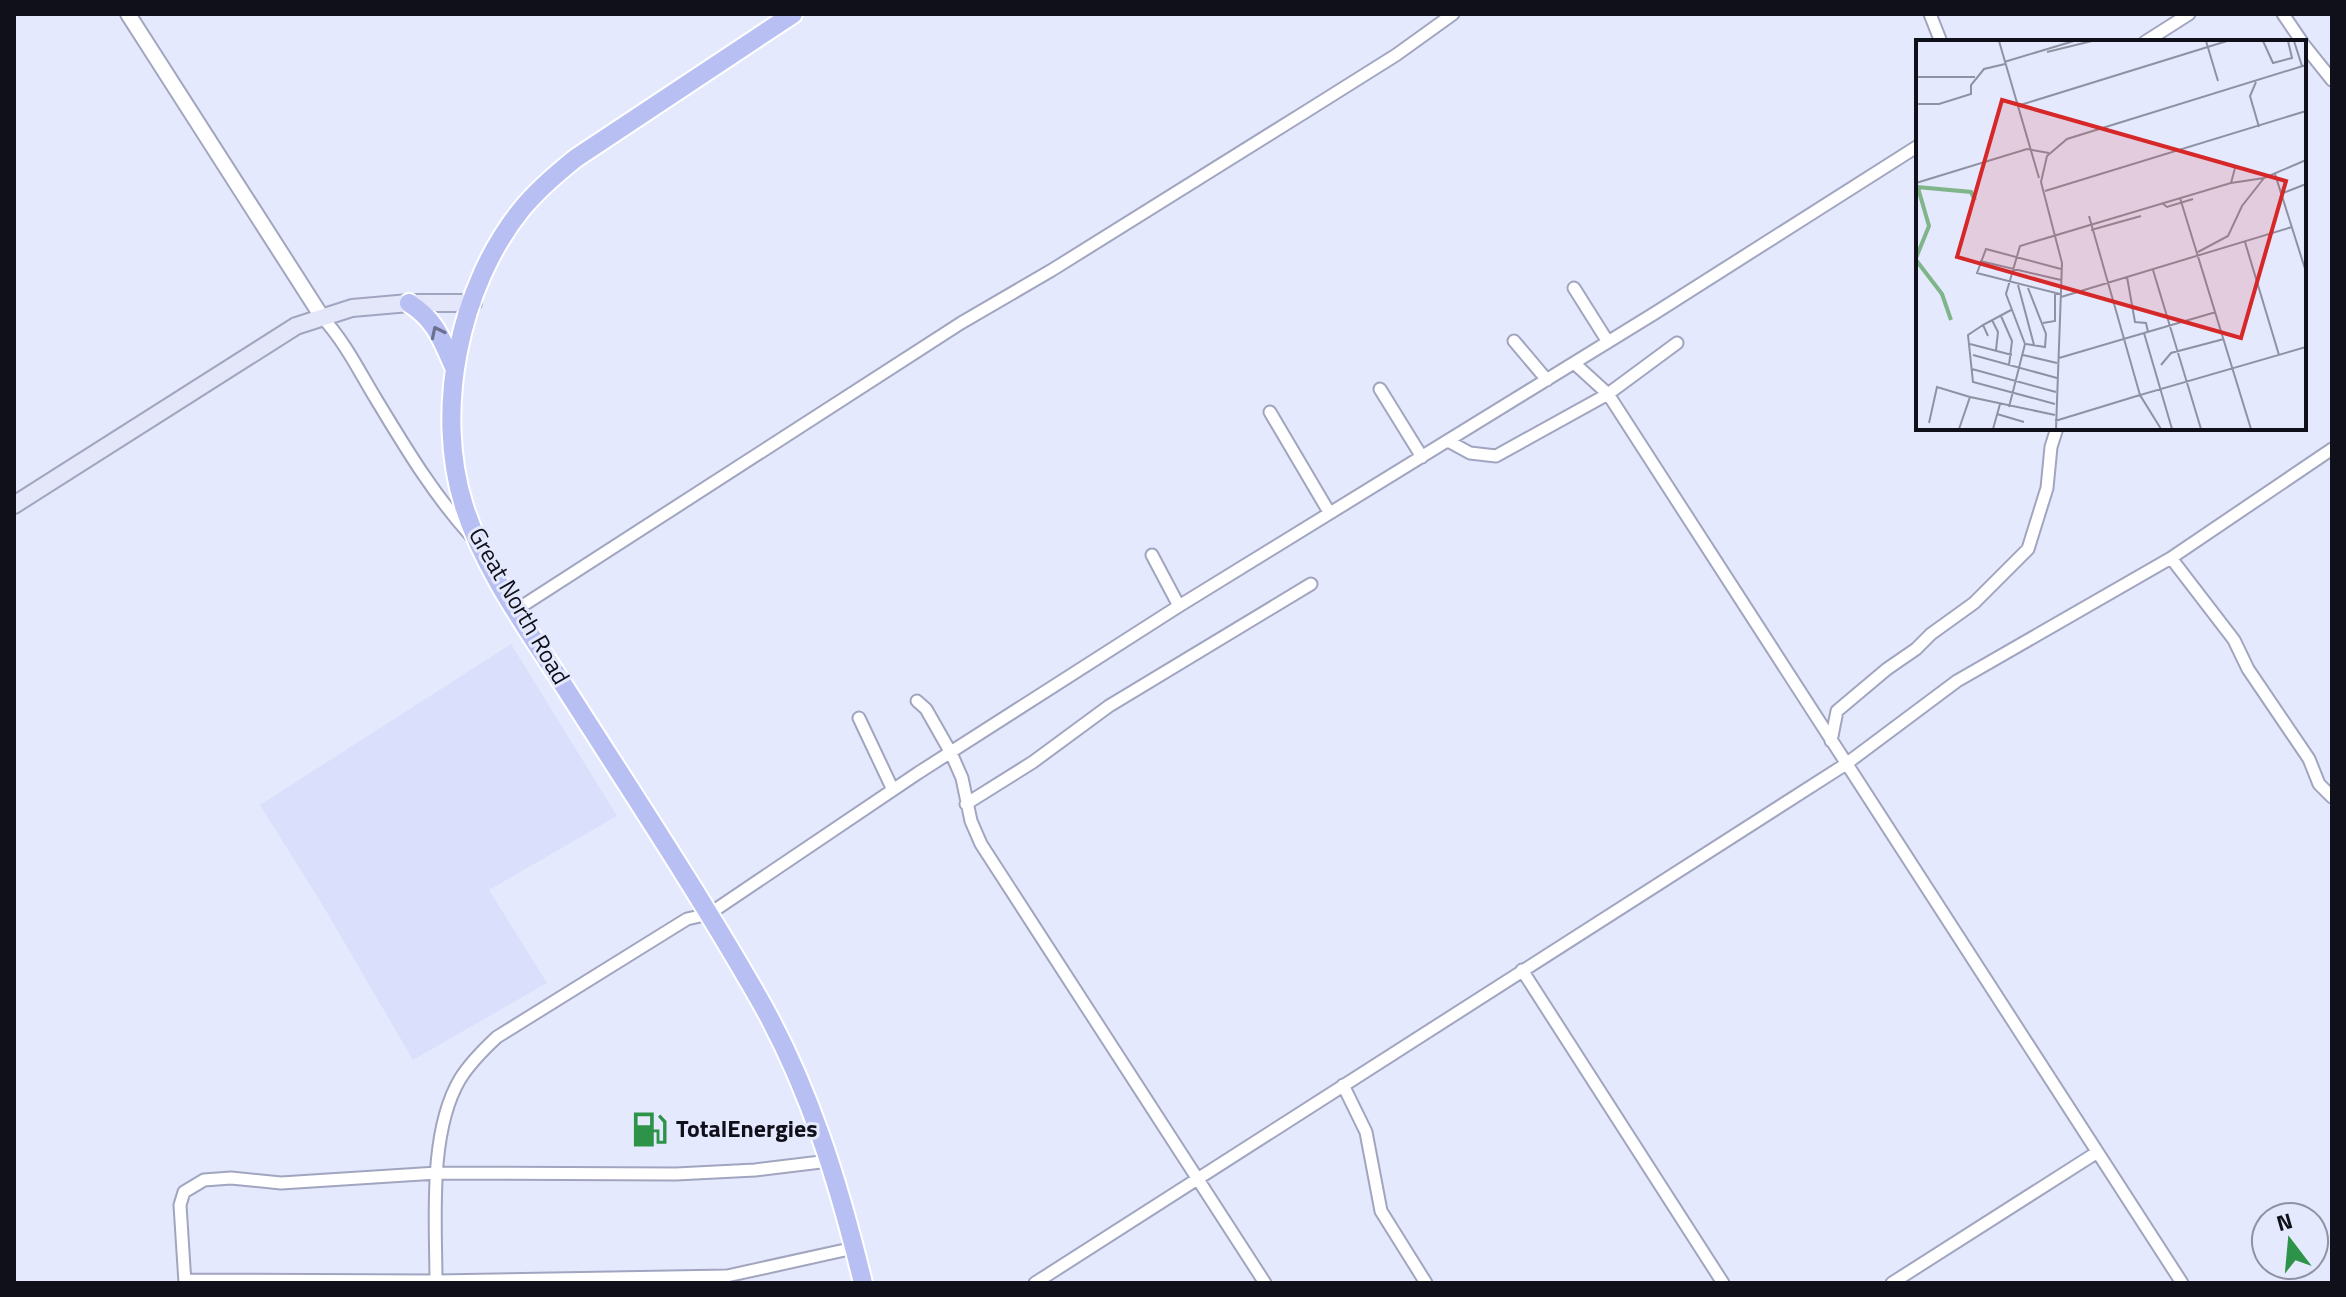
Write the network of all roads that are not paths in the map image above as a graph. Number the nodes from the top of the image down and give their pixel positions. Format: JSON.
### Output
{"nodes":[{"id":1,"x":128,"y":14,"type":"edge"},
{"id":2,"x":793,"y":14,"type":"edge"},
{"id":3,"x":1453,"y":14,"type":"edge"},
{"id":4,"x":1930,"y":14,"type":"edge"},
{"id":5,"x":2189,"y":14,"type":"edge"},
{"id":6,"x":2283,"y":14,"type":"edge"},
{"id":7,"x":2170,"y":27,"type":"junction"},
{"id":8,"x":1940,"y":40,"type":"edge"},
{"id":9,"x":2148,"y":40,"type":"edge"},
{"id":10,"x":2164,"y":40,"type":"edge"},
{"id":11,"x":2300,"y":40,"type":"edge"},
{"id":12,"x":2306,"y":48,"type":"edge"},
{"id":13,"x":2332,"y":80,"type":"edge"},
{"id":14,"x":1916,"y":147,"type":"edge"},
{"id":15,"x":1574,"y":288,"type":"dead end"},
{"id":16,"x":409,"y":303,"type":"junction"},
{"id":17,"x":473,"y":303,"type":"junction"},
{"id":18,"x":322,"y":317,"type":"junction"},
{"id":19,"x":1514,"y":341,"type":"dead end"},
{"id":20,"x":1608,"y":342,"type":"junction"},
{"id":21,"x":1677,"y":343,"type":"dead end"},
{"id":22,"x":1574,"y":363,"type":"junction"},
{"id":23,"x":455,"y":369,"type":"junction"},
{"id":24,"x":1547,"y":380,"type":"junction"},
{"id":25,"x":1380,"y":389,"type":"dead end"},
{"id":26,"x":1608,"y":394,"type":"junction"},
{"id":27,"x":1270,"y":412,"type":"dead end"},
{"id":28,"x":2056,"y":430,"type":"edge"},
{"id":29,"x":1448,"y":441,"type":"junction"},
{"id":30,"x":2332,"y":449,"type":"edge"},
{"id":31,"x":1422,"y":457,"type":"junction"},
{"id":32,"x":14,"y":505,"type":"edge"},
{"id":33,"x":1329,"y":512,"type":"junction"},
{"id":34,"x":479,"y":545,"type":"junction"},
{"id":35,"x":1152,"y":555,"type":"dead end"},
{"id":36,"x":2171,"y":558,"type":"junction"},
{"id":37,"x":1311,"y":584,"type":"dead end"},
{"id":38,"x":1179,"y":606,"type":"junction"},
{"id":39,"x":516,"y":610,"type":"junction"},
{"id":40,"x":917,"y":701,"type":"dead end"},
{"id":41,"x":859,"y":718,"type":"dead end"},
{"id":42,"x":1831,"y":741,"type":"junction"},
{"id":43,"x":951,"y":753,"type":"junction"},
{"id":44,"x":1846,"y":764,"type":"junction"},
{"id":45,"x":893,"y":790,"type":"junction"},
{"id":46,"x":2332,"y":797,"type":"edge"},
{"id":47,"x":966,"y":804,"type":"junction"},
{"id":48,"x":709,"y":914,"type":"junction"},
{"id":49,"x":1522,"y":970,"type":"junction"},
{"id":50,"x":1343,"y":1085,"type":"junction"},
{"id":51,"x":2096,"y":1153,"type":"junction"},
{"id":52,"x":829,"y":1161,"type":"junction"},
{"id":53,"x":437,"y":1173,"type":"junction"},
{"id":54,"x":1198,"y":1180,"type":"junction"},
{"id":55,"x":854,"y":1248,"type":"junction"},
{"id":56,"x":185,"y":1281,"type":"edge"},
{"id":57,"x":436,"y":1282,"type":"edge"},
{"id":58,"x":863,"y":1283,"type":"edge"},
{"id":59,"x":1035,"y":1283,"type":"edge"},
{"id":60,"x":1265,"y":1283,"type":"edge"},
{"id":61,"x":1426,"y":1283,"type":"edge"},
{"id":62,"x":1723,"y":1283,"type":"edge"},
{"id":63,"x":1892,"y":1283,"type":"edge"},
{"id":64,"x":2182,"y":1283,"type":"edge"}],
"edges":[{"from":1,"to":18,"type":"street"},
{"from":2,"to":17,"type":"highway","name":"Great North Road"},
{"from":3,"to":39,"type":"street"},
{"from":4,"to":8,"type":"street"},
{"from":5,"to":7,"type":"street"},
{"from":6,"to":11,"type":"street"},
{"from":7,"to":9,"type":"street"},
{"from":7,"to":10,"type":"street"},
{"from":12,"to":13,"type":"street"},
{"from":14,"to":20,"type":"street"},
{"from":15,"to":20,"type":"street"},
{"from":16,"to":17,"type":"main road"},
{"from":16,"to":18,"type":"main road"},
{"from":23,"to":16,"type":"highway","one_way":true},
{"from":17,"to":23,"type":"highway","name":"Great North Road"},
{"from":18,"to":32,"type":"main road"},
{"from":18,"to":34,"type":"street"},
{"from":19,"to":24,"type":"street"},
{"from":20,"to":22,"type":"street"},
{"from":21,"to":26,"type":"street"},
{"from":22,"to":24,"type":"street"},
{"from":22,"to":26,"type":"street"},
{"from":23,"to":34,"type":"highway","name":"Great North Road"},
{"from":24,"to":29,"type":"street"},
{"from":25,"to":31,"type":"street"},
{"from":26,"to":29,"type":"street"},
{"from":26,"to":42,"type":"street"},
{"from":27,"to":33,"type":"street"},
{"from":28,"to":42,"type":"street"},
{"from":29,"to":31,"type":"street"},
{"from":30,"to":36,"type":"street"},
{"from":31,"to":33,"type":"street"},
{"from":33,"to":38,"type":"street"},
{"from":34,"to":39,"type":"highway","name":"Great North Road"},
{"from":35,"to":38,"type":"street"},
{"from":36,"to":44,"type":"street"},
{"from":36,"to":46,"type":"street"},
{"from":37,"to":47,"type":"street"},
{"from":38,"to":43,"type":"street"},
{"from":39,"to":48,"type":"highway","name":"Great North Road"},
{"from":40,"to":43,"type":"street"},
{"from":41,"to":45,"type":"street"},
{"from":42,"to":44,"type":"street"},
{"from":43,"to":45,"type":"street"},
{"from":43,"to":47,"type":"street"},
{"from":44,"to":49,"type":"street"},
{"from":44,"to":51,"type":"street"},
{"from":45,"to":48,"type":"street"},
{"from":47,"to":54,"type":"street"},
{"from":48,"to":52,"type":"highway","name":"Great North Road"},
{"from":48,"to":53,"type":"street"},
{"from":49,"to":50,"type":"street"},
{"from":49,"to":62,"type":"street"},
{"from":50,"to":54,"type":"street"},
{"from":50,"to":61,"type":"street"},
{"from":51,"to":63,"type":"street"},
{"from":51,"to":64,"type":"street"},
{"from":52,"to":53,"type":"street"},
{"from":52,"to":55,"type":"highway","name":"Great North Road"},
{"from":53,"to":56,"type":"street"},
{"from":53,"to":57,"type":"street"},
{"from":54,"to":59,"type":"street"},
{"from":54,"to":60,"type":"street"},
{"from":55,"to":57,"type":"street"},
{"from":55,"to":58,"type":"highway","name":"Great North Road"},
{"from":56,"to":57,"type":"street"}]}
